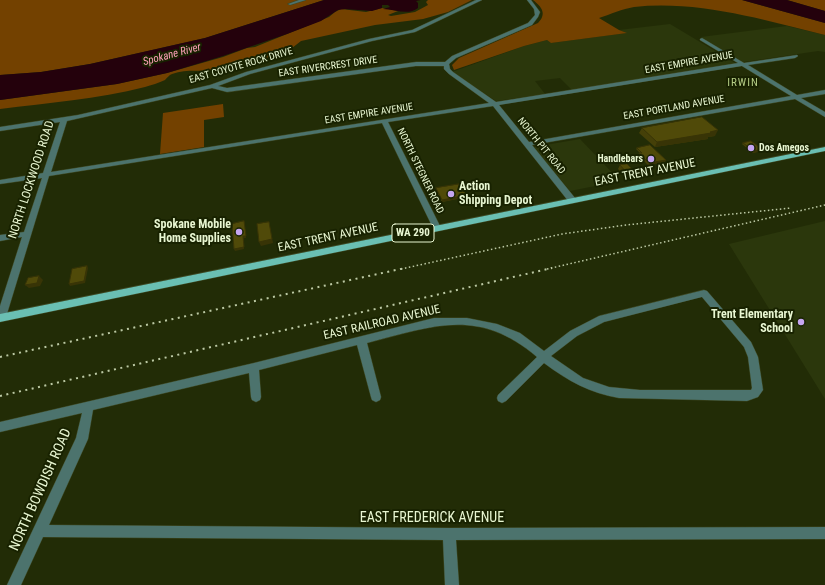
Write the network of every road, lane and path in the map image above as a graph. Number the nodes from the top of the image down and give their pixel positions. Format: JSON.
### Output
{"nodes":[{"id":1,"x":304,"y":0,"type":"edge"},
{"id":2,"x":480,"y":0,"type":"edge"},
{"id":3,"x":529,"y":0,"type":"edge"},
{"id":4,"x":290,"y":4,"type":"dead end"},
{"id":5,"x":702,"y":39,"type":"dead end"},
{"id":6,"x":795,"y":56,"type":"dead end"},
{"id":7,"x":446,"y":64,"type":"junction"},
{"id":8,"x":742,"y":64,"type":"junction"},
{"id":9,"x":212,"y":86,"type":"junction"},
{"id":10,"x":825,"y":92,"type":"edge"},
{"id":11,"x":796,"y":97,"type":"junction"},
{"id":12,"x":495,"y":104,"type":"junction"},
{"id":13,"x":825,"y":115,"type":"edge"},
{"id":14,"x":64,"y":119,"type":"junction"},
{"id":15,"x":385,"y":122,"type":"junction"},
{"id":16,"x":0,"y":129,"type":"edge"},
{"id":17,"x":527,"y":144,"type":"junction"},
{"id":18,"x":825,"y":149,"type":"edge"},
{"id":19,"x":825,"y":155,"type":"edge"},
{"id":20,"x":785,"y":157,"type":"junction"},
{"id":21,"x":47,"y":175,"type":"junction"},
{"id":22,"x":0,"y":182,"type":"edge"},
{"id":23,"x":572,"y":200,"type":"junction"},
{"id":24,"x":437,"y":228,"type":"junction"},
{"id":25,"x":26,"y":234,"type":"junction"},
{"id":26,"x":0,"y":238,"type":"edge"},
{"id":27,"x":0,"y":317,"type":"edge"},
{"id":28,"x":361,"y":340,"type":"junction"},
{"id":29,"x":544,"y":357,"type":"junction"},
{"id":30,"x":254,"y":367,"type":"junction"},
{"id":31,"x":256,"y":397,"type":"dead end"},
{"id":32,"x":376,"y":397,"type":"dead end"},
{"id":33,"x":502,"y":398,"type":"dead end"},
{"id":34,"x":89,"y":406,"type":"junction"},
{"id":35,"x":0,"y":427,"type":"edge"},
{"id":36,"x":39,"y":531,"type":"junction"},
{"id":37,"x":825,"y":533,"type":"edge"},
{"id":38,"x":449,"y":534,"type":"junction"},
{"id":39,"x":14,"y":585,"type":"edge"},
{"id":40,"x":452,"y":585,"type":"edge"}],
"edges":[{"from":1,"to":4,"type":"street"},
{"from":2,"to":9,"type":"street","name":"EAST COYOTE ROCK DRIVE"},
{"from":3,"to":7,"type":"street"},
{"from":5,"to":8,"type":"street"},
{"from":6,"to":8,"type":"street","name":"EAST EMPIRE AVENUE"},
{"from":7,"to":9,"type":"street","name":"EAST RIVERCREST DRIVE"},
{"from":7,"to":12,"type":"street"},
{"from":8,"to":11,"type":"street"},
{"from":8,"to":12,"type":"street","name":"EAST EMPIRE AVENUE"},
{"from":9,"to":14,"type":"street","name":"EAST COYOTE ROCK DRIVE"},
{"from":10,"to":11,"type":"street","name":"EAST PORTLAND AVENUE"},
{"from":11,"to":13,"type":"street"},
{"from":11,"to":17,"type":"street","name":"EAST PORTLAND AVENUE"},
{"from":12,"to":15,"type":"street","name":"EAST EMPIRE AVENUE"},
{"from":12,"to":17,"type":"street","name":"NORTH PIT ROAD"},
{"from":14,"to":16,"type":"street","name":"EAST COYOTE ROCK DRIVE"},
{"from":14,"to":21,"type":"street","name":"NORTH LOCKWOOD ROAD"},
{"from":15,"to":21,"type":"street","name":"EAST EMPIRE AVENUE"},
{"from":15,"to":24,"type":"street","name":"NORTH STEGNER ROAD"},
{"from":17,"to":23,"type":"street","name":"NORTH PIT ROAD"},
{"from":18,"to":20,"type":"main road","name":"EAST TRENT AVENUE","number":"WA 290"},
{"from":19,"to":20,"type":"main road"},
{"from":20,"to":23,"type":"main road","name":"EAST TRENT AVENUE","number":"WA 290"},
{"from":21,"to":22,"type":"street","name":"EAST EMPIRE AVENUE"},
{"from":21,"to":25,"type":"street","name":"NORTH LOCKWOOD ROAD"},
{"from":23,"to":24,"type":"main road","name":"EAST TRENT AVENUE","number":"WA 290"},
{"from":24,"to":27,"type":"main road","name":"EAST TRENT AVENUE","number":"WA 290"},
{"from":25,"to":26,"type":"street"},
{"from":25,"to":27,"type":"street","name":"NORTH LOCKWOOD ROAD"},
{"from":28,"to":29,"type":"street","name":"EAST RAILROAD AVENUE"},
{"from":28,"to":30,"type":"street","name":"EAST RAILROAD AVENUE"},
{"from":28,"to":32,"type":"street"},
{"from":29,"to":29,"type":"street","name":"EAST RAILROAD AVENUE"},
{"from":29,"to":33,"type":"street"},
{"from":30,"to":31,"type":"street"},
{"from":30,"to":34,"type":"street","name":"EAST RAILROAD AVENUE"},
{"from":34,"to":35,"type":"street","name":"EAST RAILROAD AVENUE"},
{"from":34,"to":36,"type":"street","name":"NORTH BOWDISH ROAD"},
{"from":36,"to":38,"type":"street","name":"EAST FREDERICK AVENUE"},
{"from":36,"to":39,"type":"street","name":"NORTH BOWDISH ROAD"},
{"from":37,"to":38,"type":"street","name":"EAST FREDERICK AVENUE"},
{"from":38,"to":40,"type":"street"}]}
